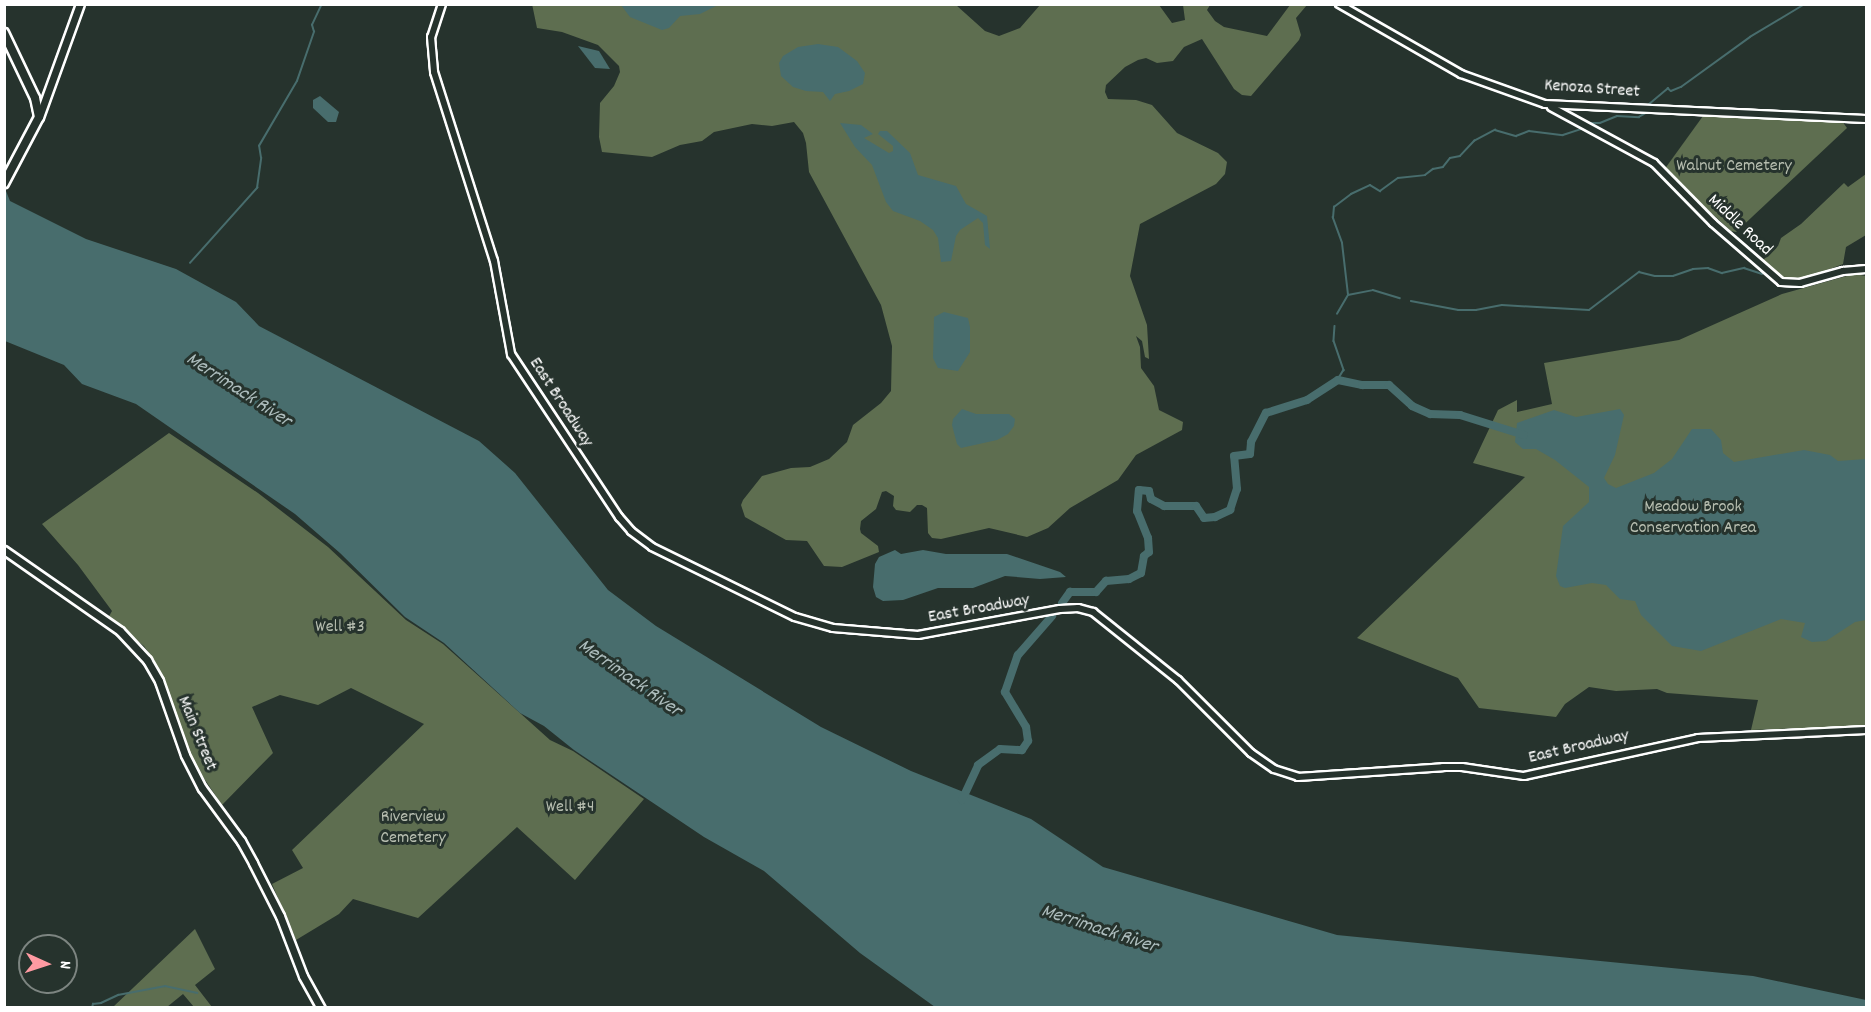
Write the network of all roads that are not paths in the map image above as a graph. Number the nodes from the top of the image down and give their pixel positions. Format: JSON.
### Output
{"nodes":[{"id":1,"x":80,"y":4,"type":"edge"},
{"id":2,"x":442,"y":4,"type":"edge"},
{"id":3,"x":1339,"y":4,"type":"edge"},
{"id":4,"x":4,"y":33,"type":"edge"},
{"id":5,"x":1545,"y":104,"type":"junction"},
{"id":6,"x":39,"y":117,"type":"junction"},
{"id":7,"x":1866,"y":119,"type":"edge"},
{"id":8,"x":7,"y":180,"type":"edge"},
{"id":9,"x":1866,"y":270,"type":"edge"},
{"id":10,"x":5,"y":551,"type":"edge"},
{"id":11,"x":1866,"y":730,"type":"edge"},
{"id":12,"x":321,"y":1008,"type":"edge"}],
"edges":[{"from":1,"to":6,"type":"main road"},
{"from":2,"to":11,"type":"street","name":"East Broadway"},
{"from":3,"to":5,"type":"street","name":"Kenoza Street"},
{"from":4,"to":6,"type":"main road"},
{"from":5,"to":7,"type":"street","name":"Kenoza Street"},
{"from":5,"to":9,"type":"street","name":"Middle Road"},
{"from":6,"to":8,"type":"main road"},
{"from":10,"to":12,"type":"main road","name":"Main Street"}]}
